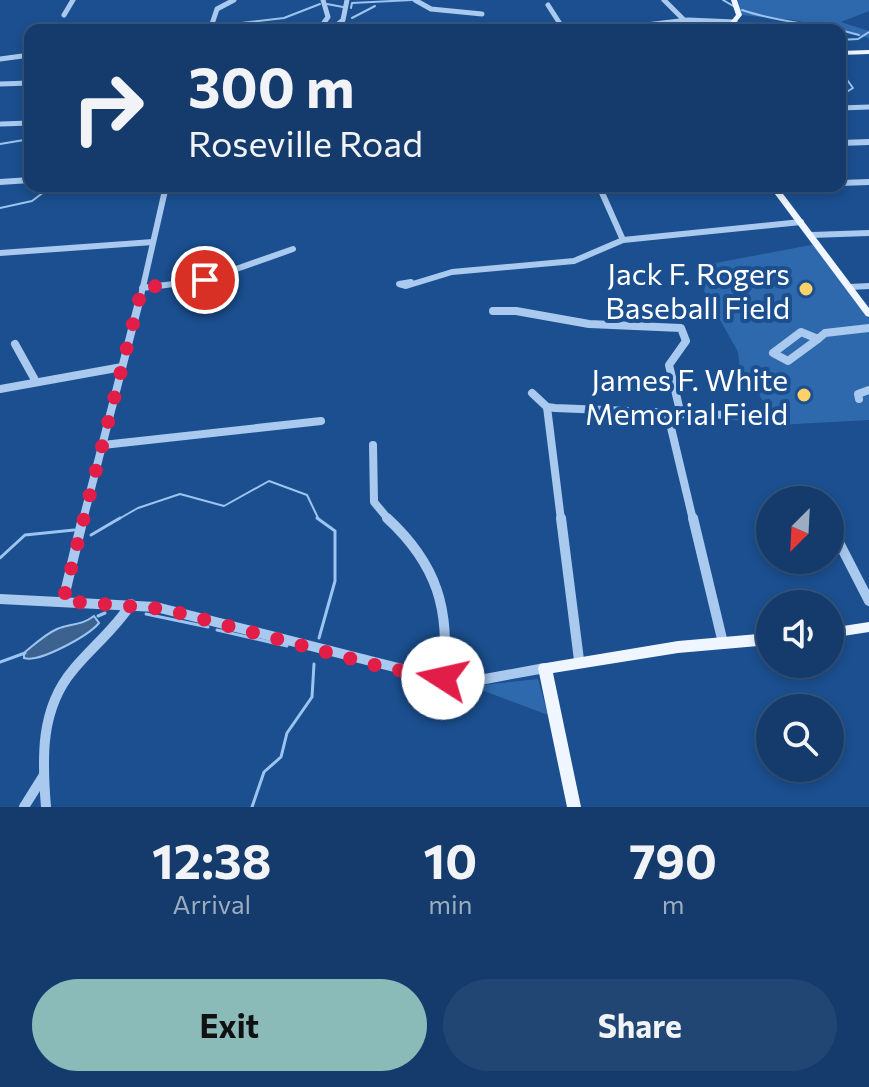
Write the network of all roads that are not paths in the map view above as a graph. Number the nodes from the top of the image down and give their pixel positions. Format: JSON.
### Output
{"nodes":[{"id":1,"x":73,"y":0,"type":"edge"},
{"id":2,"x":234,"y":0,"type":"edge"},
{"id":3,"x":323,"y":0,"type":"edge"},
{"id":4,"x":347,"y":0,"type":"edge"},
{"id":5,"x":415,"y":0,"type":"edge"},
{"id":6,"x":664,"y":0,"type":"edge"},
{"id":7,"x":734,"y":0,"type":"edge"},
{"id":8,"x":548,"y":5,"type":"dead end"},
{"id":9,"x":482,"y":14,"type":"dead end"},
{"id":10,"x":64,"y":15,"type":"dead end"},
{"id":11,"x":685,"y":21,"type":"junction"},
{"id":12,"x":735,"y":22,"type":"joint"},
{"id":13,"x":212,"y":24,"type":"edge"},
{"id":14,"x":323,"y":24,"type":"dead end"},
{"id":15,"x":338,"y":24,"type":"edge"},
{"id":16,"x":558,"y":24,"type":"edge"},
{"id":17,"x":658,"y":24,"type":"edge"},
{"id":18,"x":869,"y":52,"type":"edge"},
{"id":19,"x":846,"y":53,"type":"edge"},
{"id":20,"x":24,"y":56,"type":"edge"},
{"id":21,"x":0,"y":59,"type":"edge"},
{"id":22,"x":24,"y":83,"type":"edge"},
{"id":23,"x":0,"y":84,"type":"edge"},
{"id":24,"x":869,"y":107,"type":"edge"},
{"id":25,"x":846,"y":108,"type":"edge"},
{"id":26,"x":24,"y":123,"type":"edge"},
{"id":27,"x":1,"y":124,"type":"edge"},
{"id":28,"x":869,"y":142,"type":"edge"},
{"id":29,"x":846,"y":143,"type":"edge"},
{"id":30,"x":24,"y":180,"type":"edge"},
{"id":31,"x":0,"y":182,"type":"edge"},
{"id":32,"x":869,"y":182,"type":"edge"},
{"id":33,"x":846,"y":183,"type":"edge"},
{"id":34,"x":165,"y":192,"type":"edge"},
{"id":35,"x":602,"y":192,"type":"edge"},
{"id":36,"x":778,"y":192,"type":"edge"},
{"id":37,"x":801,"y":222,"type":"junction"},
{"id":38,"x":869,"y":233,"type":"edge"},
{"id":39,"x":811,"y":235,"type":"junction"},
{"id":40,"x":623,"y":240,"type":"junction"},
{"id":41,"x":153,"y":242,"type":"junction"},
{"id":42,"x":293,"y":249,"type":"dead end"},
{"id":43,"x":0,"y":253,"type":"edge"},
{"id":44,"x":411,"y":282,"type":"dead end"},
{"id":45,"x":869,"y":286,"type":"edge"},
{"id":46,"x":850,"y":287,"type":"junction"},
{"id":47,"x":142,"y":288,"type":"junction"},
{"id":48,"x":493,"y":311,"type":"dead end"},
{"id":49,"x":869,"y":314,"type":"edge"},
{"id":50,"x":869,"y":328,"type":"edge"},
{"id":51,"x":818,"y":339,"type":"junction"},
{"id":52,"x":15,"y":344,"type":"dead end"},
{"id":53,"x":122,"y":367,"type":"junction"},
{"id":54,"x":35,"y":380,"type":"junction"},
{"id":55,"x":0,"y":389,"type":"edge"},
{"id":56,"x":869,"y":390,"type":"edge"},
{"id":57,"x":532,"y":393,"type":"dead end"},
{"id":58,"x":859,"y":399,"type":"dead end"},
{"id":59,"x":547,"y":407,"type":"junction"},
{"id":60,"x":668,"y":415,"type":"junction"},
{"id":61,"x":681,"y":415,"type":"junction"},
{"id":62,"x":753,"y":416,"type":"dead end"},
{"id":63,"x":321,"y":421,"type":"dead end"},
{"id":64,"x":103,"y":445,"type":"junction"},
{"id":65,"x":373,"y":445,"type":"dead end"},
{"id":66,"x":844,"y":552,"type":"edge"},
{"id":67,"x":0,"y":599,"type":"edge"},
{"id":68,"x":63,"y":601,"type":"junction"},
{"id":69,"x":869,"y":601,"type":"edge"},
{"id":70,"x":131,"y":604,"type":"junction"},
{"id":71,"x":869,"y":627,"type":"edge"},
{"id":72,"x":844,"y":631,"type":"edge"},
{"id":73,"x":756,"y":640,"type":"edge"},
{"id":74,"x":723,"y":643,"type":"junction"},
{"id":75,"x":579,"y":660,"type":"junction"},
{"id":76,"x":545,"y":668,"type":"junction"},
{"id":77,"x":443,"y":678,"type":"junction"},
{"id":78,"x":44,"y":774,"type":"junction"},
{"id":79,"x":24,"y":807,"type":"edge"},
{"id":80,"x":46,"y":807,"type":"edge"},
{"id":81,"x":574,"y":807,"type":"edge"}],
"edges":[{"from":1,"to":10,"type":"street"},
{"from":2,"to":13,"type":"street"},
{"from":3,"to":14,"type":"street"},
{"from":4,"to":15,"type":"street"},
{"from":5,"to":9,"type":"street"},
{"from":6,"to":11,"type":"street"},
{"from":7,"to":12,"type":"main road"},
{"from":8,"to":16,"type":"street"},
{"from":11,"to":12,"type":"street"},
{"from":11,"to":17,"type":"street"},
{"from":18,"to":19,"type":"main road"},
{"from":20,"to":21,"type":"street"},
{"from":22,"to":23,"type":"street"},
{"from":24,"to":25,"type":"street"},
{"from":26,"to":27,"type":"street"},
{"from":28,"to":29,"type":"street"},
{"from":30,"to":31,"type":"street"},
{"from":32,"to":33,"type":"street"},
{"from":34,"to":41,"type":"street"},
{"from":35,"to":40,"type":"street"},
{"from":36,"to":37,"type":"main road"},
{"from":37,"to":39,"type":"main road"},
{"from":37,"to":40,"type":"street"},
{"from":38,"to":39,"type":"street"},
{"from":39,"to":46,"type":"main road"},
{"from":40,"to":44,"type":"street"},
{"from":41,"to":43,"type":"street"},
{"from":41,"to":47,"type":"street"},
{"from":42,"to":47,"type":"street"},
{"from":45,"to":46,"type":"street"},
{"from":46,"to":49,"type":"main road"},
{"from":47,"to":53,"type":"street"},
{"from":48,"to":61,"type":"street"},
{"from":50,"to":51,"type":"street"},
{"from":51,"to":51,"type":"street"},
{"from":52,"to":54,"type":"street"},
{"from":53,"to":54,"type":"street"},
{"from":53,"to":64,"type":"street"},
{"from":54,"to":55,"type":"street"},
{"from":56,"to":58,"type":"street"},
{"from":57,"to":59,"type":"street"},
{"from":59,"to":60,"type":"street"},
{"from":59,"to":75,"type":"street"},
{"from":60,"to":61,"type":"street"},
{"from":60,"to":74,"type":"street"},
{"from":61,"to":62,"type":"street"},
{"from":63,"to":64,"type":"street"},
{"from":64,"to":68,"type":"street"},
{"from":65,"to":77,"type":"street"},
{"from":66,"to":69,"type":"street"},
{"from":67,"to":68,"type":"street"},
{"from":68,"to":70,"type":"street"},
{"from":70,"to":77,"type":"street"},
{"from":70,"to":78,"type":"street"},
{"from":71,"to":72,"type":"main road"},
{"from":73,"to":74,"type":"main road"},
{"from":74,"to":75,"type":"main road"},
{"from":75,"to":76,"type":"main road"},
{"from":76,"to":77,"type":"street"},
{"from":76,"to":81,"type":"main road"},
{"from":78,"to":79,"type":"street"},
{"from":78,"to":80,"type":"street"}]}
